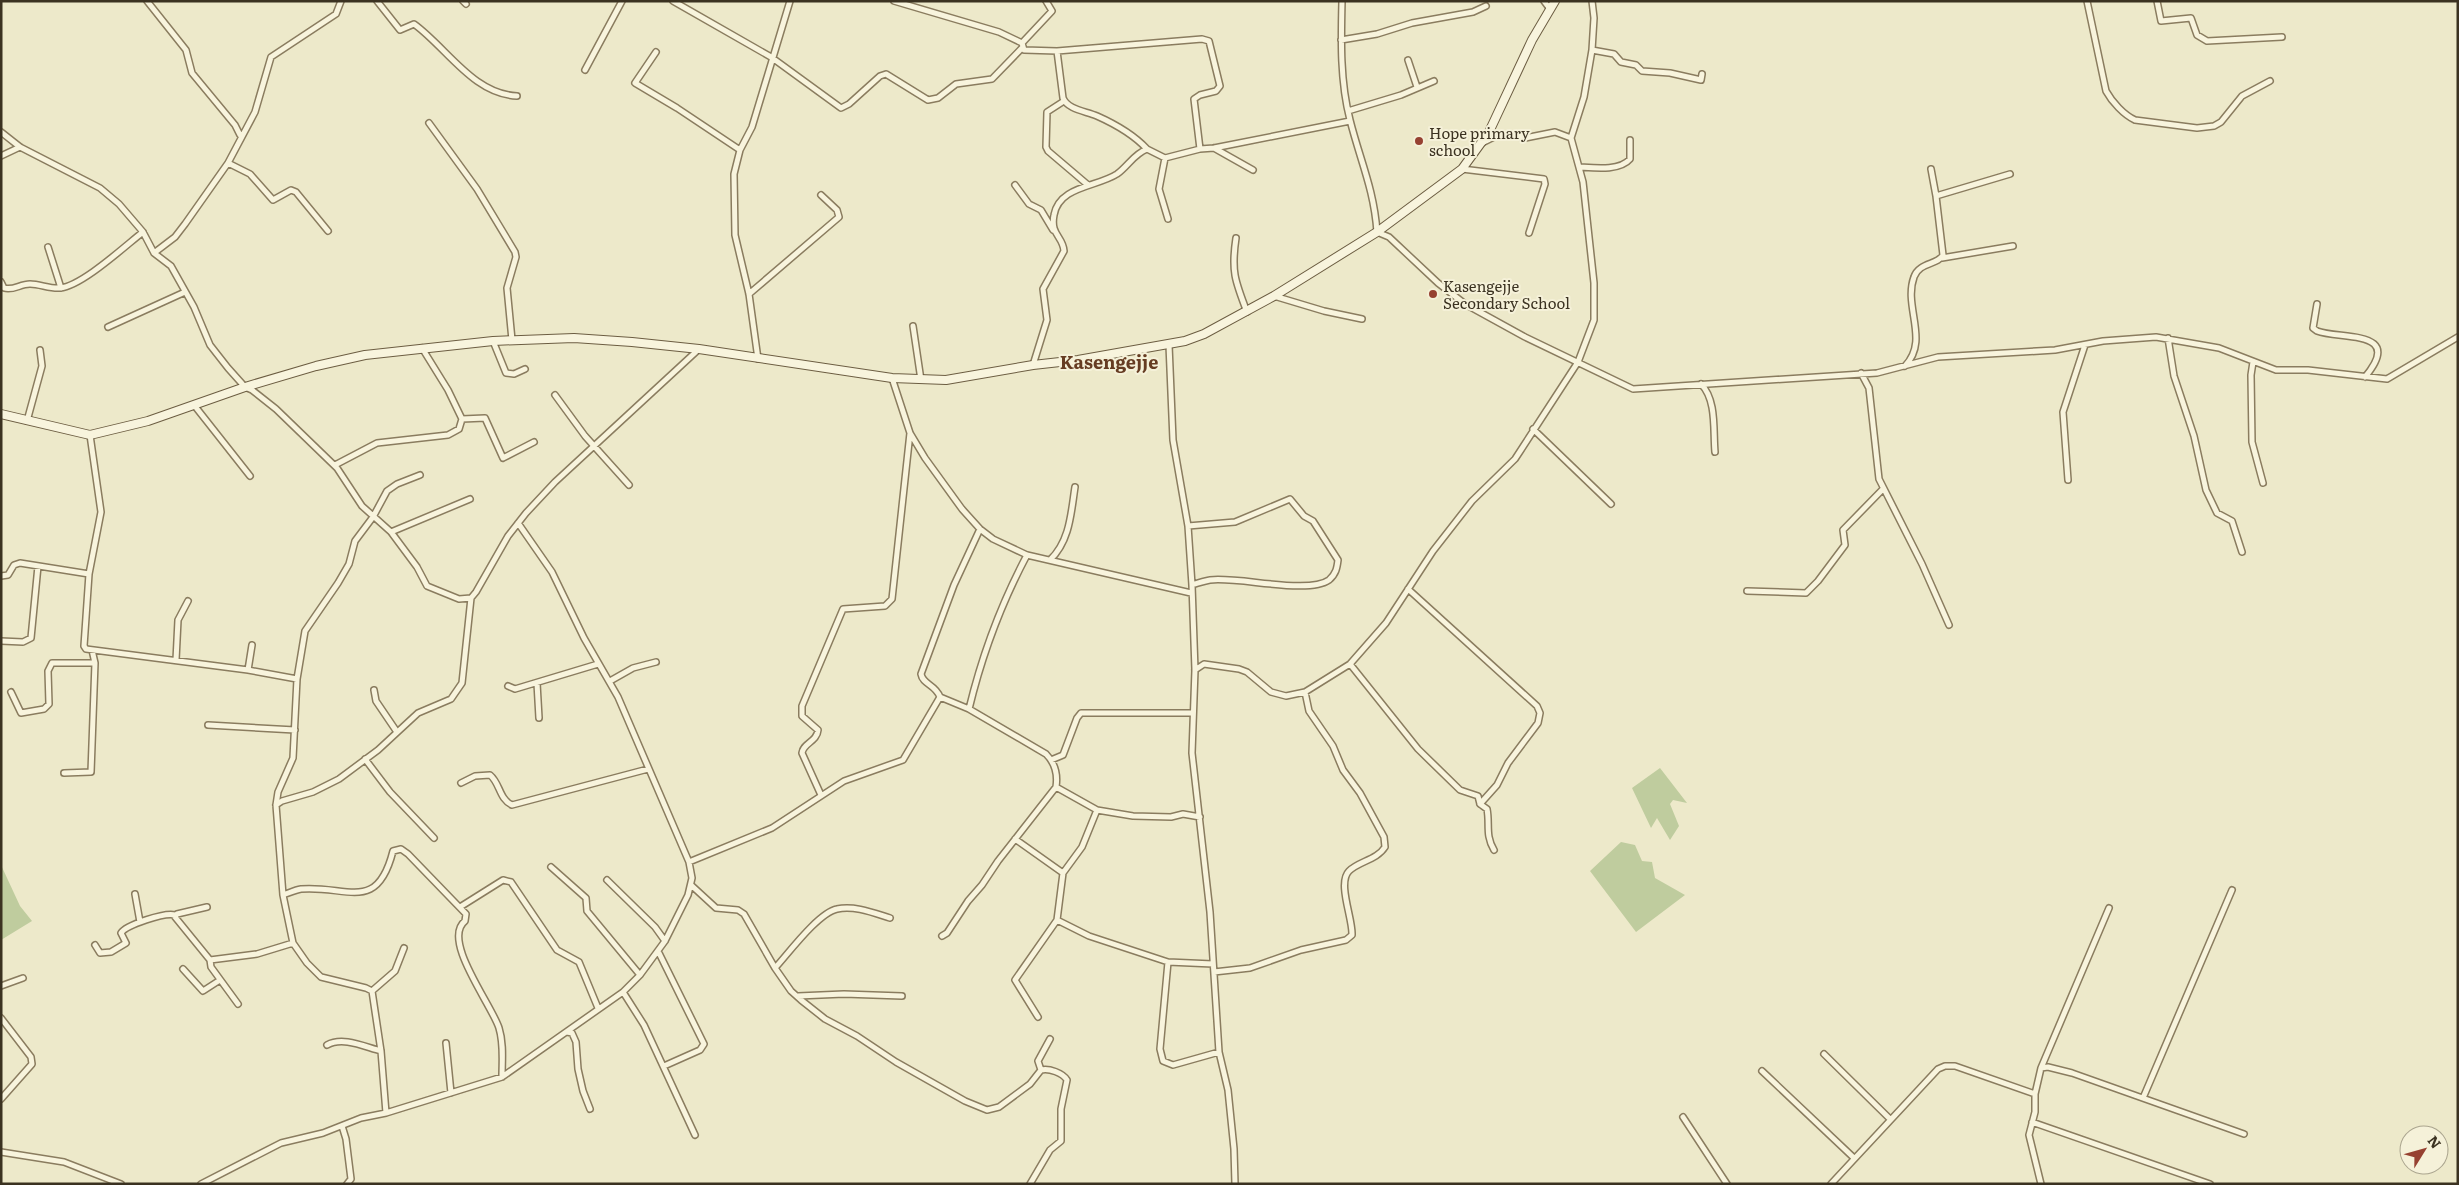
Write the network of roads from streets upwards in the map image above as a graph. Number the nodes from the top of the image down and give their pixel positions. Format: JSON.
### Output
{"nodes":[{"id":1,"x":147,"y":1,"type":"edge"},
{"id":2,"x":341,"y":1,"type":"edge"},
{"id":3,"x":377,"y":1,"type":"edge"},
{"id":4,"x":622,"y":1,"type":"edge"},
{"id":5,"x":673,"y":1,"type":"edge"},
{"id":6,"x":790,"y":1,"type":"edge"},
{"id":7,"x":894,"y":1,"type":"edge"},
{"id":8,"x":1046,"y":1,"type":"edge"},
{"id":9,"x":1342,"y":1,"type":"edge"},
{"id":10,"x":1544,"y":1,"type":"edge"},
{"id":11,"x":1555,"y":1,"type":"edge"},
{"id":12,"x":1592,"y":1,"type":"edge"},
{"id":13,"x":2087,"y":1,"type":"edge"},
{"id":14,"x":2157,"y":1,"type":"edge"},
{"id":15,"x":1486,"y":6,"type":"dead end"},
{"id":16,"x":1550,"y":9,"type":"junction"},
{"id":17,"x":2282,"y":36,"type":"dead end"},
{"id":18,"x":1341,"y":40,"type":"junction"},
{"id":19,"x":1022,"y":46,"type":"junction"},
{"id":20,"x":1592,"y":50,"type":"junction"},
{"id":21,"x":1057,"y":51,"type":"junction"},
{"id":22,"x":656,"y":52,"type":"dead end"},
{"id":23,"x":772,"y":57,"type":"junction"},
{"id":24,"x":1408,"y":60,"type":"dead end"},
{"id":25,"x":585,"y":70,"type":"dead end"},
{"id":26,"x":1702,"y":74,"type":"dead end"},
{"id":27,"x":1434,"y":81,"type":"dead end"},
{"id":28,"x":2270,"y":81,"type":"dead end"},
{"id":29,"x":1417,"y":87,"type":"junction"},
{"id":30,"x":517,"y":96,"type":"dead end"},
{"id":31,"x":1064,"y":102,"type":"junction"},
{"id":32,"x":1348,"y":111,"type":"junction"},
{"id":33,"x":1350,"y":121,"type":"junction"},
{"id":34,"x":429,"y":123,"type":"dead end"},
{"id":35,"x":1,"y":132,"type":"edge"},
{"id":36,"x":240,"y":135,"type":"junction"},
{"id":37,"x":1571,"y":138,"type":"junction"},
{"id":38,"x":1630,"y":140,"type":"dead end"},
{"id":39,"x":1482,"y":143,"type":"junction"},
{"id":40,"x":20,"y":147,"type":"junction"},
{"id":41,"x":1214,"y":148,"type":"junction"},
{"id":42,"x":1147,"y":149,"type":"junction"},
{"id":43,"x":1200,"y":149,"type":"junction"},
{"id":44,"x":740,"y":150,"type":"junction"},
{"id":45,"x":1,"y":156,"type":"edge"},
{"id":46,"x":1165,"y":158,"type":"junction"},
{"id":47,"x":228,"y":163,"type":"junction"},
{"id":48,"x":1580,"y":167,"type":"junction"},
{"id":49,"x":1462,"y":169,"type":"junction"},
{"id":50,"x":1931,"y":169,"type":"dead end"},
{"id":51,"x":1253,"y":170,"type":"dead end"},
{"id":52,"x":2010,"y":174,"type":"dead end"},
{"id":53,"x":1088,"y":185,"type":"junction"},
{"id":54,"x":1015,"y":186,"type":"dead end"},
{"id":55,"x":821,"y":195,"type":"dead end"},
{"id":56,"x":1936,"y":196,"type":"junction"},
{"id":57,"x":1168,"y":219,"type":"dead end"},
{"id":58,"x":328,"y":230,"type":"dead end"},
{"id":59,"x":1053,"y":230,"type":"junction"},
{"id":60,"x":143,"y":232,"type":"junction"},
{"id":61,"x":1377,"y":232,"type":"junction"},
{"id":62,"x":1529,"y":233,"type":"dead end"},
{"id":63,"x":1236,"y":238,"type":"dead end"},
{"id":64,"x":2013,"y":246,"type":"dead end"},
{"id":65,"x":48,"y":248,"type":"dead end"},
{"id":66,"x":154,"y":253,"type":"junction"},
{"id":67,"x":1942,"y":258,"type":"junction"},
{"id":68,"x":1,"y":282,"type":"edge"},
{"id":69,"x":61,"y":288,"type":"junction"},
{"id":70,"x":186,"y":292,"type":"junction"},
{"id":71,"x":749,"y":294,"type":"junction"},
{"id":72,"x":1274,"y":296,"type":"junction"},
{"id":73,"x":2317,"y":304,"type":"dead end"},
{"id":74,"x":1247,"y":312,"type":"junction"},
{"id":75,"x":1362,"y":318,"type":"dead end"},
{"id":76,"x":913,"y":326,"type":"dead end"},
{"id":77,"x":108,"y":327,"type":"dead end"},
{"id":78,"x":2458,"y":337,"type":"edge"},
{"id":79,"x":2168,"y":338,"type":"junction"},
{"id":80,"x":493,"y":340,"type":"junction"},
{"id":81,"x":512,"y":340,"type":"junction"},
{"id":82,"x":1169,"y":345,"type":"junction"},
{"id":83,"x":2084,"y":345,"type":"junction"},
{"id":84,"x":422,"y":348,"type":"junction"},
{"id":85,"x":699,"y":349,"type":"junction"},
{"id":86,"x":40,"y":350,"type":"dead end"},
{"id":87,"x":758,"y":360,"type":"junction"},
{"id":88,"x":1578,"y":362,"type":"junction"},
{"id":89,"x":2253,"y":362,"type":"junction"},
{"id":90,"x":1033,"y":365,"type":"junction"},
{"id":91,"x":1904,"y":367,"type":"junction"},
{"id":92,"x":525,"y":369,"type":"dead end"},
{"id":93,"x":1861,"y":373,"type":"junction"},
{"id":94,"x":2366,"y":377,"type":"junction"},
{"id":95,"x":892,"y":378,"type":"junction"},
{"id":96,"x":921,"y":380,"type":"junction"},
{"id":97,"x":1702,"y":384,"type":"junction"},
{"id":98,"x":245,"y":387,"type":"junction"},
{"id":99,"x":555,"y":395,"type":"dead end"},
{"id":100,"x":194,"y":404,"type":"junction"},
{"id":101,"x":1,"y":414,"type":"edge"},
{"id":102,"x":462,"y":419,"type":"junction"},
{"id":103,"x":27,"y":421,"type":"junction"},
{"id":104,"x":1533,"y":429,"type":"junction"},
{"id":105,"x":910,"y":433,"type":"junction"},
{"id":106,"x":90,"y":435,"type":"junction"},
{"id":107,"x":534,"y":442,"type":"dead end"},
{"id":108,"x":595,"y":446,"type":"junction"},
{"id":109,"x":1715,"y":452,"type":"dead end"},
{"id":110,"x":335,"y":465,"type":"junction"},
{"id":111,"x":420,"y":475,"type":"dead end"},
{"id":112,"x":250,"y":476,"type":"dead end"},
{"id":113,"x":2068,"y":480,"type":"dead end"},
{"id":114,"x":2263,"y":483,"type":"dead end"},
{"id":115,"x":629,"y":485,"type":"dead end"},
{"id":116,"x":1075,"y":487,"type":"dead end"},
{"id":117,"x":1882,"y":489,"type":"junction"},
{"id":118,"x":470,"y":499,"type":"dead end"},
{"id":119,"x":1612,"y":504,"type":"dead end"},
{"id":120,"x":373,"y":517,"type":"junction"},
{"id":121,"x":518,"y":523,"type":"junction"},
{"id":122,"x":1188,"y":526,"type":"junction"},
{"id":123,"x":980,"y":529,"type":"junction"},
{"id":124,"x":391,"y":532,"type":"junction"},
{"id":125,"x":2242,"y":552,"type":"dead end"},
{"id":126,"x":1027,"y":555,"type":"junction"},
{"id":127,"x":1050,"y":560,"type":"junction"},
{"id":128,"x":38,"y":566,"type":"junction"},
{"id":129,"x":88,"y":574,"type":"junction"},
{"id":130,"x":1,"y":576,"type":"edge"},
{"id":131,"x":1192,"y":585,"type":"junction"},
{"id":132,"x":1408,"y":588,"type":"junction"},
{"id":133,"x":1747,"y":591,"type":"dead end"},
{"id":134,"x":1191,"y":593,"type":"junction"},
{"id":135,"x":471,"y":598,"type":"junction"},
{"id":136,"x":188,"y":601,"type":"dead end"},
{"id":137,"x":1949,"y":625,"type":"dead end"},
{"id":138,"x":1,"y":641,"type":"edge"},
{"id":139,"x":252,"y":645,"type":"dead end"},
{"id":140,"x":91,"y":650,"type":"junction"},
{"id":141,"x":176,"y":660,"type":"junction"},
{"id":142,"x":656,"y":662,"type":"dead end"},
{"id":143,"x":95,"y":663,"type":"junction"},
{"id":144,"x":598,"y":664,"type":"junction"},
{"id":145,"x":1350,"y":664,"type":"junction"},
{"id":146,"x":248,"y":670,"type":"junction"},
{"id":147,"x":1195,"y":670,"type":"junction"},
{"id":148,"x":297,"y":679,"type":"junction"},
{"id":149,"x":610,"y":681,"type":"junction"},
{"id":150,"x":537,"y":683,"type":"junction"},
{"id":151,"x":508,"y":686,"type":"dead end"},
{"id":152,"x":374,"y":690,"type":"dead end"},
{"id":153,"x":12,"y":692,"type":"dead end"},
{"id":154,"x":1305,"y":692,"type":"junction"},
{"id":155,"x":940,"y":697,"type":"junction"},
{"id":156,"x":968,"y":709,"type":"junction"},
{"id":157,"x":1193,"y":712,"type":"junction"},
{"id":158,"x":539,"y":718,"type":"dead end"},
{"id":159,"x":208,"y":725,"type":"dead end"},
{"id":160,"x":295,"y":730,"type":"junction"},
{"id":161,"x":397,"y":732,"type":"junction"},
{"id":162,"x":365,"y":759,"type":"junction"},
{"id":163,"x":1051,"y":760,"type":"junction"},
{"id":164,"x":648,"y":770,"type":"junction"},
{"id":165,"x":64,"y":773,"type":"dead end"},
{"id":166,"x":461,"y":783,"type":"dead end"},
{"id":167,"x":1056,"y":787,"type":"junction"},
{"id":168,"x":821,"y":795,"type":"junction"},
{"id":169,"x":1480,"y":804,"type":"junction"},
{"id":170,"x":276,"y":805,"type":"junction"},
{"id":171,"x":1097,"y":810,"type":"junction"},
{"id":172,"x":1200,"y":816,"type":"junction"},
{"id":173,"x":434,"y":838,"type":"dead end"},
{"id":174,"x":1015,"y":839,"type":"junction"},
{"id":175,"x":1494,"y":850,"type":"dead end"},
{"id":176,"x":689,"y":862,"type":"junction"},
{"id":177,"x":551,"y":867,"type":"dead end"},
{"id":178,"x":1063,"y":873,"type":"junction"},
{"id":179,"x":607,"y":880,"type":"dead end"},
{"id":180,"x":691,"y":885,"type":"junction"},
{"id":181,"x":2232,"y":890,"type":"dead end"},
{"id":182,"x":135,"y":894,"type":"dead end"},
{"id":183,"x":283,"y":895,"type":"junction"},
{"id":184,"x":460,"y":907,"type":"junction"},
{"id":185,"x":207,"y":908,"type":"dead end"},
{"id":186,"x":2109,"y":908,"type":"dead end"},
{"id":187,"x":175,"y":915,"type":"junction"},
{"id":188,"x":890,"y":918,"type":"dead end"},
{"id":189,"x":1057,"y":920,"type":"junction"},
{"id":190,"x":140,"y":922,"type":"junction"},
{"id":191,"x":942,"y":936,"type":"dead end"},
{"id":192,"x":665,"y":941,"type":"junction"},
{"id":193,"x":293,"y":944,"type":"junction"},
{"id":194,"x":95,"y":945,"type":"dead end"},
{"id":195,"x":404,"y":948,"type":"dead end"},
{"id":196,"x":658,"y":951,"type":"junction"},
{"id":197,"x":210,"y":960,"type":"junction"},
{"id":198,"x":1168,"y":962,"type":"junction"},
{"id":199,"x":1213,"y":964,"type":"junction"},
{"id":200,"x":776,"y":968,"type":"junction"},
{"id":201,"x":183,"y":970,"type":"dead end"},
{"id":202,"x":1214,"y":972,"type":"junction"},
{"id":203,"x":640,"y":975,"type":"junction"},
{"id":204,"x":23,"y":978,"type":"dead end"},
{"id":205,"x":220,"y":980,"type":"junction"},
{"id":206,"x":1,"y":986,"type":"edge"},
{"id":207,"x":372,"y":991,"type":"junction"},
{"id":208,"x":623,"y":992,"type":"junction"},
{"id":209,"x":798,"y":996,"type":"junction"},
{"id":210,"x":902,"y":996,"type":"dead end"},
{"id":211,"x":238,"y":1004,"type":"dead end"},
{"id":212,"x":598,"y":1008,"type":"junction"},
{"id":213,"x":1038,"y":1016,"type":"dead end"},
{"id":214,"x":1,"y":1018,"type":"edge"},
{"id":215,"x":566,"y":1032,"type":"junction"},
{"id":216,"x":1050,"y":1040,"type":"dead end"},
{"id":217,"x":446,"y":1043,"type":"dead end"},
{"id":218,"x":328,"y":1045,"type":"dead end"},
{"id":219,"x":381,"y":1051,"type":"junction"},
{"id":220,"x":1219,"y":1052,"type":"junction"},
{"id":221,"x":1824,"y":1054,"type":"dead end"},
{"id":222,"x":664,"y":1066,"type":"junction"},
{"id":223,"x":2041,"y":1068,"type":"junction"},
{"id":224,"x":1041,"y":1070,"type":"junction"},
{"id":225,"x":1762,"y":1071,"type":"dead end"},
{"id":226,"x":502,"y":1077,"type":"junction"},
{"id":227,"x":451,"y":1093,"type":"junction"},
{"id":228,"x":2035,"y":1094,"type":"junction"},
{"id":229,"x":2142,"y":1098,"type":"junction"},
{"id":230,"x":1,"y":1099,"type":"edge"},
{"id":231,"x":590,"y":1109,"type":"dead end"},
{"id":232,"x":386,"y":1113,"type":"junction"},
{"id":233,"x":1683,"y":1117,"type":"dead end"},
{"id":234,"x":1890,"y":1119,"type":"junction"},
{"id":235,"x":2032,"y":1122,"type":"junction"},
{"id":236,"x":342,"y":1126,"type":"junction"},
{"id":237,"x":2244,"y":1134,"type":"dead end"},
{"id":238,"x":695,"y":1135,"type":"dead end"},
{"id":239,"x":1,"y":1152,"type":"edge"},
{"id":240,"x":1854,"y":1158,"type":"junction"},
{"id":241,"x":121,"y":1184,"type":"edge"},
{"id":242,"x":201,"y":1184,"type":"edge"},
{"id":243,"x":347,"y":1184,"type":"edge"},
{"id":244,"x":1030,"y":1184,"type":"edge"},
{"id":245,"x":1235,"y":1184,"type":"edge"},
{"id":246,"x":1727,"y":1184,"type":"edge"},
{"id":247,"x":1831,"y":1184,"type":"edge"},
{"id":248,"x":2041,"y":1184,"type":"edge"},
{"id":249,"x":2210,"y":1184,"type":"edge"}],
"edges":[{"from":1,"to":36,"type":"street"},
{"from":2,"to":36,"type":"street"},
{"from":3,"to":30,"type":"street"},
{"from":4,"to":25,"type":"street"},
{"from":5,"to":23,"type":"street"},
{"from":6,"to":23,"type":"street"},
{"from":7,"to":19,"type":"street"},
{"from":8,"to":19,"type":"street"},
{"from":9,"to":18,"type":"street"},
{"from":10,"to":16,"type":"street"},
{"from":11,"to":16,"type":"street"},
{"from":12,"to":20,"type":"street"},
{"from":13,"to":28,"type":"street"},
{"from":14,"to":17,"type":"street"},
{"from":15,"to":18,"type":"street"},
{"from":16,"to":39,"type":"street"},
{"from":18,"to":32,"type":"street"},
{"from":19,"to":21,"type":"street"},
{"from":19,"to":23,"type":"street"},
{"from":20,"to":26,"type":"street"},
{"from":20,"to":37,"type":"street"},
{"from":21,"to":31,"type":"street"},
{"from":21,"to":43,"type":"street"},
{"from":22,"to":44,"type":"street"},
{"from":23,"to":44,"type":"street"},
{"from":24,"to":29,"type":"street"},
{"from":27,"to":29,"type":"street"},
{"from":29,"to":32,"type":"street"},
{"from":31,"to":42,"type":"street"},
{"from":31,"to":53,"type":"street"},
{"from":32,"to":33,"type":"street"},
{"from":33,"to":41,"type":"street"},
{"from":33,"to":61,"type":"street"},
{"from":34,"to":81,"type":"street"},
{"from":35,"to":40,"type":"street"},
{"from":36,"to":47,"type":"street"},
{"from":37,"to":39,"type":"street"},
{"from":37,"to":48,"type":"street"},
{"from":38,"to":48,"type":"street"},
{"from":39,"to":49,"type":"street"},
{"from":40,"to":45,"type":"street"},
{"from":40,"to":60,"type":"street"},
{"from":41,"to":43,"type":"street"},
{"from":41,"to":51,"type":"street"},
{"from":42,"to":46,"type":"street"},
{"from":42,"to":53,"type":"street"},
{"from":43,"to":46,"type":"street"},
{"from":44,"to":71,"type":"street"},
{"from":46,"to":57,"type":"street"},
{"from":47,"to":58,"type":"street"},
{"from":47,"to":66,"type":"street"},
{"from":48,"to":88,"type":"street"},
{"from":49,"to":61,"type":"street"},
{"from":49,"to":62,"type":"street"},
{"from":50,"to":56,"type":"street"},
{"from":52,"to":56,"type":"street"},
{"from":53,"to":59,"type":"street"},
{"from":54,"to":59,"type":"street"},
{"from":55,"to":71,"type":"street"},
{"from":56,"to":67,"type":"street"},
{"from":59,"to":90,"type":"street"},
{"from":60,"to":66,"type":"street"},
{"from":60,"to":69,"type":"street"},
{"from":61,"to":72,"type":"street"},
{"from":61,"to":88,"type":"street"},
{"from":63,"to":74,"type":"street"},
{"from":64,"to":67,"type":"street"},
{"from":65,"to":69,"type":"street"},
{"from":66,"to":70,"type":"street"},
{"from":67,"to":91,"type":"street"},
{"from":68,"to":69,"type":"street"},
{"from":70,"to":77,"type":"street"},
{"from":70,"to":98,"type":"street"},
{"from":71,"to":87,"type":"street"},
{"from":72,"to":74,"type":"street"},
{"from":72,"to":75,"type":"street"},
{"from":73,"to":94,"type":"street"},
{"from":74,"to":82,"type":"street"},
{"from":76,"to":96,"type":"street"},
{"from":78,"to":94,"type":"street"},
{"from":79,"to":83,"type":"street"},
{"from":79,"to":89,"type":"street"},
{"from":79,"to":125,"type":"street"},
{"from":80,"to":81,"type":"street"},
{"from":80,"to":84,"type":"street"},
{"from":80,"to":92,"type":"street"},
{"from":81,"to":85,"type":"street"},
{"from":82,"to":90,"type":"street"},
{"from":82,"to":122,"type":"street"},
{"from":83,"to":91,"type":"street"},
{"from":83,"to":113,"type":"street"},
{"from":84,"to":98,"type":"street"},
{"from":84,"to":102,"type":"street"},
{"from":85,"to":87,"type":"street"},
{"from":85,"to":108,"type":"street"},
{"from":86,"to":103,"type":"street"},
{"from":87,"to":95,"type":"street"},
{"from":88,"to":97,"type":"street"},
{"from":88,"to":104,"type":"street"},
{"from":89,"to":94,"type":"street"},
{"from":89,"to":114,"type":"street"},
{"from":90,"to":96,"type":"street"},
{"from":91,"to":93,"type":"street"},
{"from":93,"to":97,"type":"street"},
{"from":93,"to":117,"type":"street"},
{"from":95,"to":96,"type":"street"},
{"from":95,"to":105,"type":"street"},
{"from":97,"to":109,"type":"street"},
{"from":98,"to":100,"type":"street"},
{"from":98,"to":110,"type":"street"},
{"from":99,"to":108,"type":"street"},
{"from":100,"to":106,"type":"street"},
{"from":100,"to":112,"type":"street"},
{"from":101,"to":103,"type":"street"},
{"from":102,"to":107,"type":"street"},
{"from":102,"to":110,"type":"street"},
{"from":103,"to":106,"type":"street"},
{"from":104,"to":119,"type":"street"},
{"from":104,"to":132,"type":"street"},
{"from":105,"to":123,"type":"street"},
{"from":105,"to":168,"type":"street"},
{"from":106,"to":129,"type":"street"},
{"from":108,"to":115,"type":"street"},
{"from":108,"to":121,"type":"street"},
{"from":110,"to":120,"type":"street"},
{"from":111,"to":120,"type":"street"},
{"from":116,"to":127,"type":"street"},
{"from":117,"to":133,"type":"street"},
{"from":117,"to":137,"type":"street"},
{"from":118,"to":124,"type":"street"},
{"from":120,"to":124,"type":"street"},
{"from":120,"to":148,"type":"street"},
{"from":121,"to":135,"type":"street"},
{"from":121,"to":144,"type":"street"},
{"from":122,"to":131,"type":"street"},
{"from":122,"to":131,"type":"street"},
{"from":123,"to":126,"type":"street"},
{"from":123,"to":155,"type":"street"},
{"from":124,"to":135,"type":"street"},
{"from":126,"to":127,"type":"street"},
{"from":126,"to":156,"type":"street"},
{"from":127,"to":134,"type":"street"},
{"from":128,"to":129,"type":"street"},
{"from":128,"to":130,"type":"street"},
{"from":128,"to":138,"type":"street"},
{"from":129,"to":140,"type":"street"},
{"from":131,"to":134,"type":"street"},
{"from":132,"to":145,"type":"street"},
{"from":132,"to":169,"type":"street"},
{"from":134,"to":147,"type":"street"},
{"from":135,"to":161,"type":"street"},
{"from":136,"to":141,"type":"street"},
{"from":139,"to":146,"type":"street"},
{"from":140,"to":141,"type":"street"},
{"from":140,"to":143,"type":"street"},
{"from":141,"to":146,"type":"street"},
{"from":142,"to":149,"type":"street"},
{"from":143,"to":153,"type":"street"},
{"from":143,"to":165,"type":"street"},
{"from":144,"to":149,"type":"street"},
{"from":144,"to":150,"type":"street"},
{"from":145,"to":154,"type":"street"},
{"from":145,"to":169,"type":"street"},
{"from":146,"to":148,"type":"street"},
{"from":147,"to":154,"type":"street"},
{"from":147,"to":157,"type":"street"},
{"from":148,"to":160,"type":"street"},
{"from":149,"to":164,"type":"street"},
{"from":150,"to":151,"type":"street"},
{"from":150,"to":158,"type":"street"},
{"from":152,"to":161,"type":"street"},
{"from":154,"to":202,"type":"street"},
{"from":155,"to":156,"type":"street"},
{"from":155,"to":168,"type":"street"},
{"from":156,"to":163,"type":"street"},
{"from":157,"to":163,"type":"street"},
{"from":157,"to":172,"type":"street"},
{"from":159,"to":160,"type":"street"},
{"from":160,"to":170,"type":"street"},
{"from":161,"to":162,"type":"street"},
{"from":162,"to":170,"type":"street"},
{"from":162,"to":173,"type":"street"},
{"from":163,"to":167,"type":"street"},
{"from":164,"to":166,"type":"street"},
{"from":164,"to":176,"type":"street"},
{"from":167,"to":171,"type":"street"},
{"from":167,"to":174,"type":"street"},
{"from":168,"to":176,"type":"street"},
{"from":169,"to":175,"type":"street"},
{"from":170,"to":183,"type":"street"},
{"from":171,"to":172,"type":"street"},
{"from":171,"to":178,"type":"street"},
{"from":172,"to":199,"type":"street"},
{"from":174,"to":178,"type":"street"},
{"from":174,"to":191,"type":"street"},
{"from":176,"to":180,"type":"street"},
{"from":177,"to":203,"type":"street"},
{"from":178,"to":189,"type":"street"},
{"from":179,"to":192,"type":"street"},
{"from":180,"to":192,"type":"street"},
{"from":180,"to":200,"type":"street"},
{"from":181,"to":229,"type":"street"},
{"from":182,"to":190,"type":"street"},
{"from":183,"to":184,"type":"street"},
{"from":183,"to":193,"type":"street"},
{"from":184,"to":212,"type":"street"},
{"from":184,"to":226,"type":"street"},
{"from":185,"to":187,"type":"street"},
{"from":186,"to":223,"type":"street"},
{"from":187,"to":190,"type":"street"},
{"from":187,"to":197,"type":"street"},
{"from":188,"to":200,"type":"street"},
{"from":189,"to":198,"type":"street"},
{"from":189,"to":213,"type":"street"},
{"from":190,"to":194,"type":"street"},
{"from":192,"to":196,"type":"street"},
{"from":193,"to":197,"type":"street"},
{"from":193,"to":207,"type":"street"},
{"from":195,"to":207,"type":"street"},
{"from":196,"to":203,"type":"street"},
{"from":196,"to":222,"type":"street"},
{"from":197,"to":205,"type":"street"},
{"from":198,"to":199,"type":"street"},
{"from":198,"to":220,"type":"street"},
{"from":199,"to":202,"type":"street"},
{"from":200,"to":209,"type":"street"},
{"from":201,"to":205,"type":"street"},
{"from":202,"to":220,"type":"street"},
{"from":203,"to":208,"type":"street"},
{"from":204,"to":206,"type":"street"},
{"from":205,"to":211,"type":"street"},
{"from":207,"to":219,"type":"street"},
{"from":208,"to":212,"type":"street"},
{"from":208,"to":222,"type":"street"},
{"from":209,"to":210,"type":"street"},
{"from":209,"to":224,"type":"street"},
{"from":212,"to":215,"type":"street"},
{"from":214,"to":230,"type":"street"},
{"from":215,"to":226,"type":"street"},
{"from":215,"to":231,"type":"street"},
{"from":216,"to":224,"type":"street"},
{"from":217,"to":227,"type":"street"},
{"from":218,"to":219,"type":"street"},
{"from":219,"to":232,"type":"street"},
{"from":220,"to":245,"type":"street"},
{"from":221,"to":234,"type":"street"},
{"from":222,"to":238,"type":"street"},
{"from":223,"to":228,"type":"street"},
{"from":223,"to":229,"type":"street"},
{"from":224,"to":244,"type":"street"},
{"from":225,"to":240,"type":"street"},
{"from":226,"to":227,"type":"street"},
{"from":227,"to":232,"type":"street"},
{"from":228,"to":234,"type":"street"},
{"from":228,"to":235,"type":"street"},
{"from":229,"to":237,"type":"street"},
{"from":232,"to":236,"type":"street"},
{"from":233,"to":246,"type":"street"},
{"from":234,"to":240,"type":"street"},
{"from":235,"to":248,"type":"street"},
{"from":235,"to":249,"type":"street"},
{"from":236,"to":242,"type":"street"},
{"from":236,"to":243,"type":"street"},
{"from":239,"to":241,"type":"street"},
{"from":240,"to":247,"type":"street"}]}
